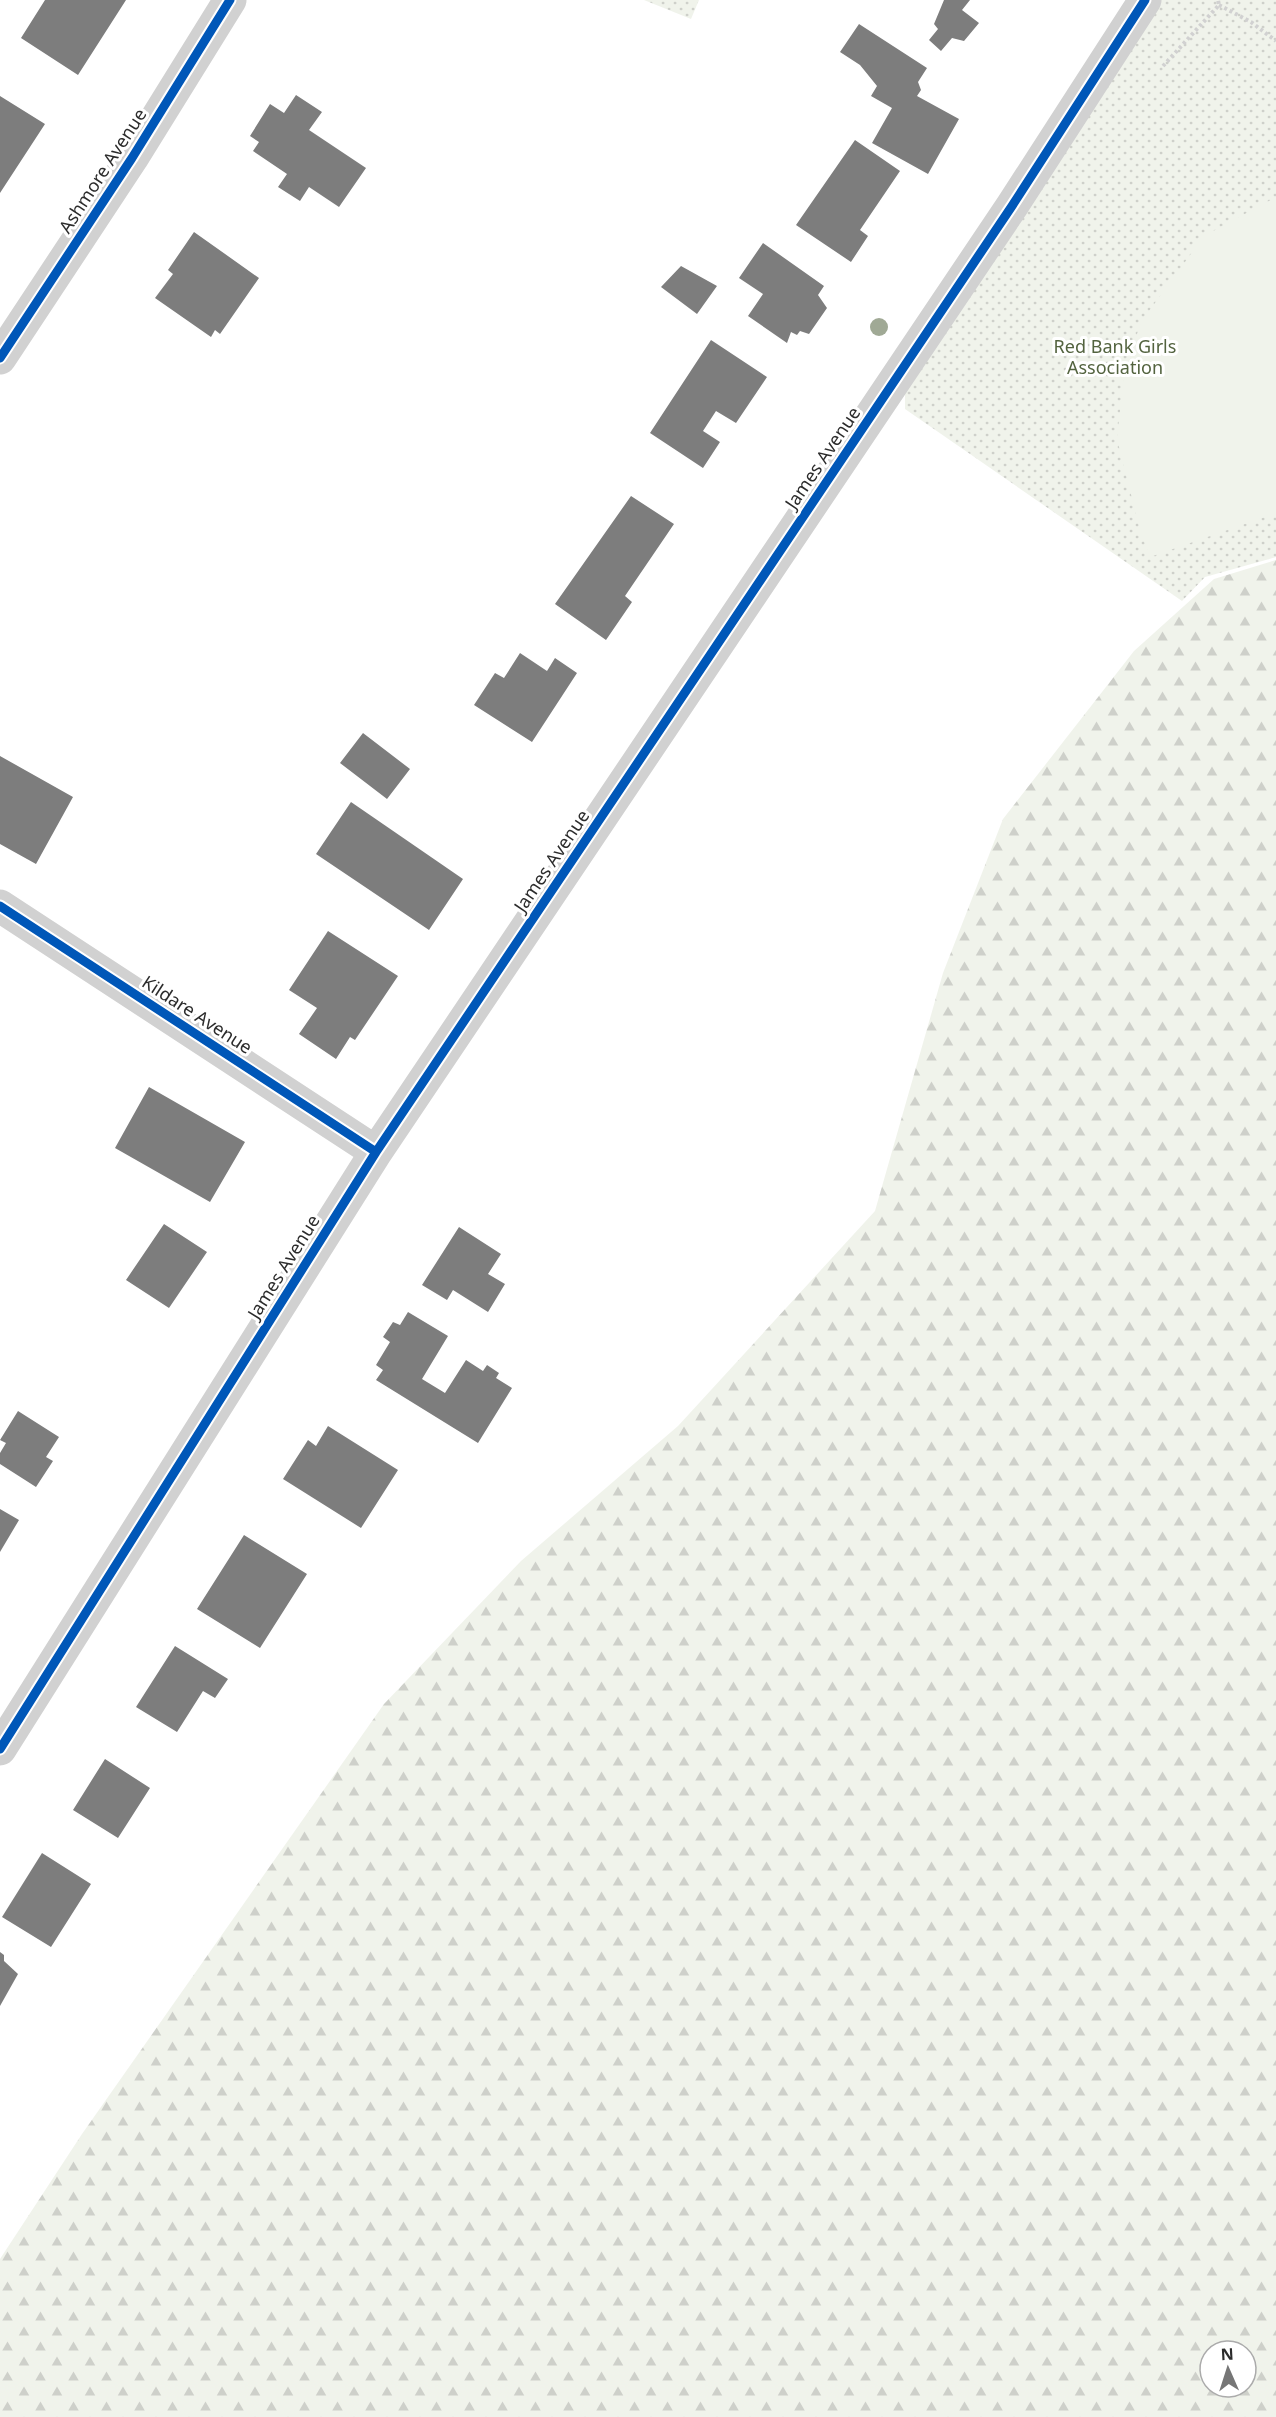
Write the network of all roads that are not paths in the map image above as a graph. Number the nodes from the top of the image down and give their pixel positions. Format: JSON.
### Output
{"nodes":[{"id":1,"x":230,"y":0,"type":"edge"},
{"id":2,"x":1145,"y":0,"type":"edge"},
{"id":3,"x":0,"y":358,"type":"edge"},
{"id":4,"x":0,"y":906,"type":"edge"},
{"id":5,"x":376,"y":1152,"type":"junction"},
{"id":6,"x":0,"y":1749,"type":"edge"}],
"edges":[{"from":1,"to":3,"type":"street","name":"Ashmore Avenue"},
{"from":2,"to":5,"type":"street","name":"James Avenue"},
{"from":4,"to":5,"type":"street","name":"Kildare Avenue"},
{"from":5,"to":6,"type":"street","name":"James Avenue"}]}
